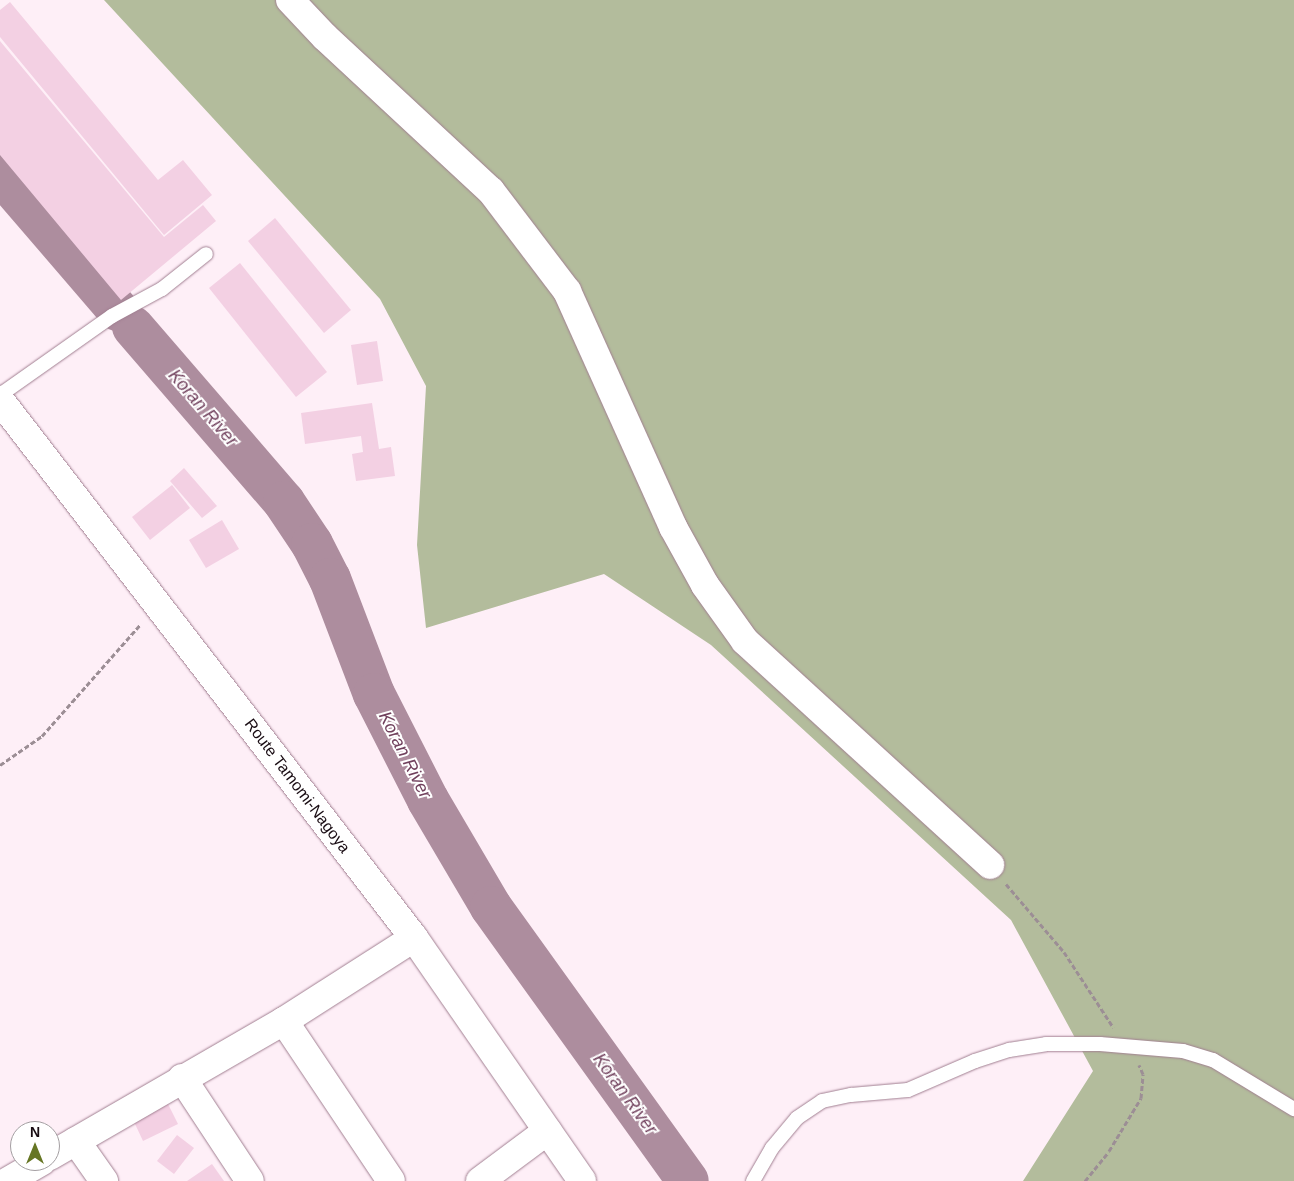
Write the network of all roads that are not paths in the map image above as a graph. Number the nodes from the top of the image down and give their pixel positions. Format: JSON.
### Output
{"nodes":[{"id":1,"x":290,"y":0,"type":"edge"},
{"id":2,"x":206,"y":254,"type":"dead end"},
{"id":3,"x":0,"y":395,"type":"edge"},
{"id":4,"x":0,"y":400,"type":"edge"},
{"id":5,"x":990,"y":865,"type":"road end"},
{"id":6,"x":414,"y":938,"type":"junction"},
{"id":7,"x":284,"y":1020,"type":"junction"},
{"id":8,"x":182,"y":1078,"type":"junction"},
{"id":9,"x":1294,"y":1109,"type":"edge"},
{"id":10,"x":547,"y":1131,"type":"junction"},
{"id":11,"x":76,"y":1141,"type":"junction"},
{"id":12,"x":60,"y":1150,"type":"edge"},
{"id":13,"x":25,"y":1171,"type":"edge"},
{"id":14,"x":8,"y":1181,"type":"edge"},
{"id":15,"x":104,"y":1181,"type":"edge"},
{"id":16,"x":250,"y":1181,"type":"edge"},
{"id":17,"x":391,"y":1181,"type":"edge"},
{"id":18,"x":480,"y":1181,"type":"edge"},
{"id":19,"x":582,"y":1181,"type":"edge"},
{"id":20,"x":753,"y":1181,"type":"edge"}],
"edges":[{"from":1,"to":5,"type":"street"},
{"from":2,"to":3,"type":"lane"},
{"from":4,"to":6,"type":"street","name":"Route Tamomi-Nagoya"},
{"from":6,"to":7,"type":"street"},
{"from":6,"to":10,"type":"street","name":"Route Tamomi-Nagoya"},
{"from":7,"to":8,"type":"street"},
{"from":7,"to":17,"type":"street"},
{"from":8,"to":11,"type":"street"},
{"from":8,"to":16,"type":"street"},
{"from":9,"to":20,"type":"lane"},
{"from":10,"to":18,"type":"street"},
{"from":10,"to":19,"type":"street","name":"Route Tamomi-Nagoya"},
{"from":11,"to":12,"type":"street"},
{"from":11,"to":15,"type":"street"},
{"from":13,"to":14,"type":"street"}]}
